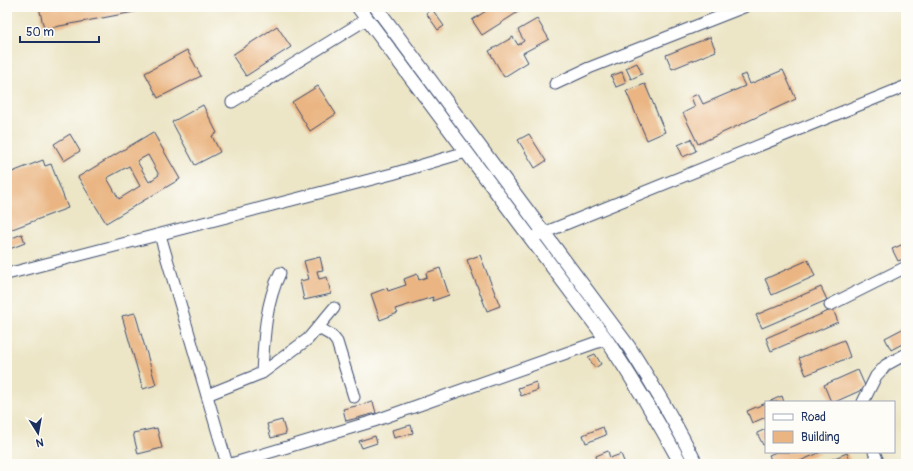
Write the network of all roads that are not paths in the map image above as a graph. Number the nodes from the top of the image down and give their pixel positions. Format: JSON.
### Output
{"nodes":[{"id":1,"x":358,"y":7,"type":"edge"},
{"id":2,"x":376,"y":7,"type":"edge"},
{"id":3,"x":744,"y":7,"type":"edge"},
{"id":4,"x":367,"y":19,"type":"junction"},
{"id":5,"x":556,"y":84,"type":"dead end"},
{"id":6,"x":906,"y":86,"type":"edge"},
{"id":7,"x":232,"y":102,"type":"dead end"},
{"id":8,"x":466,"y":152,"type":"junction"},
{"id":9,"x":544,"y":232,"type":"junction"},
{"id":10,"x":160,"y":235,"type":"junction"},
{"id":11,"x":531,"y":238,"type":"junction"},
{"id":12,"x":906,"y":267,"type":"edge"},
{"id":13,"x":280,"y":273,"type":"dead end"},
{"id":14,"x":7,"y":274,"type":"edge"},
{"id":15,"x":830,"y":305,"type":"dead end"},
{"id":16,"x":334,"y":308,"type":"dead end"},
{"id":17,"x":318,"y":328,"type":"junction"},
{"id":18,"x":606,"y":339,"type":"junction"},
{"id":19,"x":906,"y":354,"type":"edge"},
{"id":20,"x":262,"y":373,"type":"junction"},
{"id":21,"x":207,"y":395,"type":"junction"},
{"id":22,"x":354,"y":397,"type":"dead end"},
{"id":23,"x":864,"y":401,"type":"edge"},
{"id":24,"x":874,"y":453,"type":"edge"},
{"id":25,"x":227,"y":464,"type":"edge"},
{"id":26,"x":231,"y":464,"type":"edge"},
{"id":27,"x":681,"y":464,"type":"edge"},
{"id":28,"x":696,"y":464,"type":"edge"},
{"id":29,"x":879,"y":464,"type":"edge"}],
"edges":[{"from":1,"to":4,"type":"main road"},
{"from":2,"to":9,"type":"main road"},
{"from":3,"to":5,"type":"street"},
{"from":4,"to":7,"type":"street"},
{"from":4,"to":8,"type":"main road"},
{"from":6,"to":9,"type":"street"},
{"from":8,"to":10,"type":"street"},
{"from":8,"to":11,"type":"main road"},
{"from":9,"to":11,"type":"street"},
{"from":9,"to":28,"type":"main road"},
{"from":10,"to":14,"type":"street"},
{"from":10,"to":21,"type":"street"},
{"from":11,"to":18,"type":"main road"},
{"from":12,"to":15,"type":"street"},
{"from":13,"to":20,"type":"street"},
{"from":16,"to":17,"type":"street"},
{"from":17,"to":20,"type":"street"},
{"from":17,"to":22,"type":"street"},
{"from":18,"to":26,"type":"street"},
{"from":18,"to":27,"type":"main road"},
{"from":19,"to":23,"type":"street"},
{"from":20,"to":21,"type":"street"},
{"from":21,"to":25,"type":"street"},
{"from":24,"to":29,"type":"street"}]}
